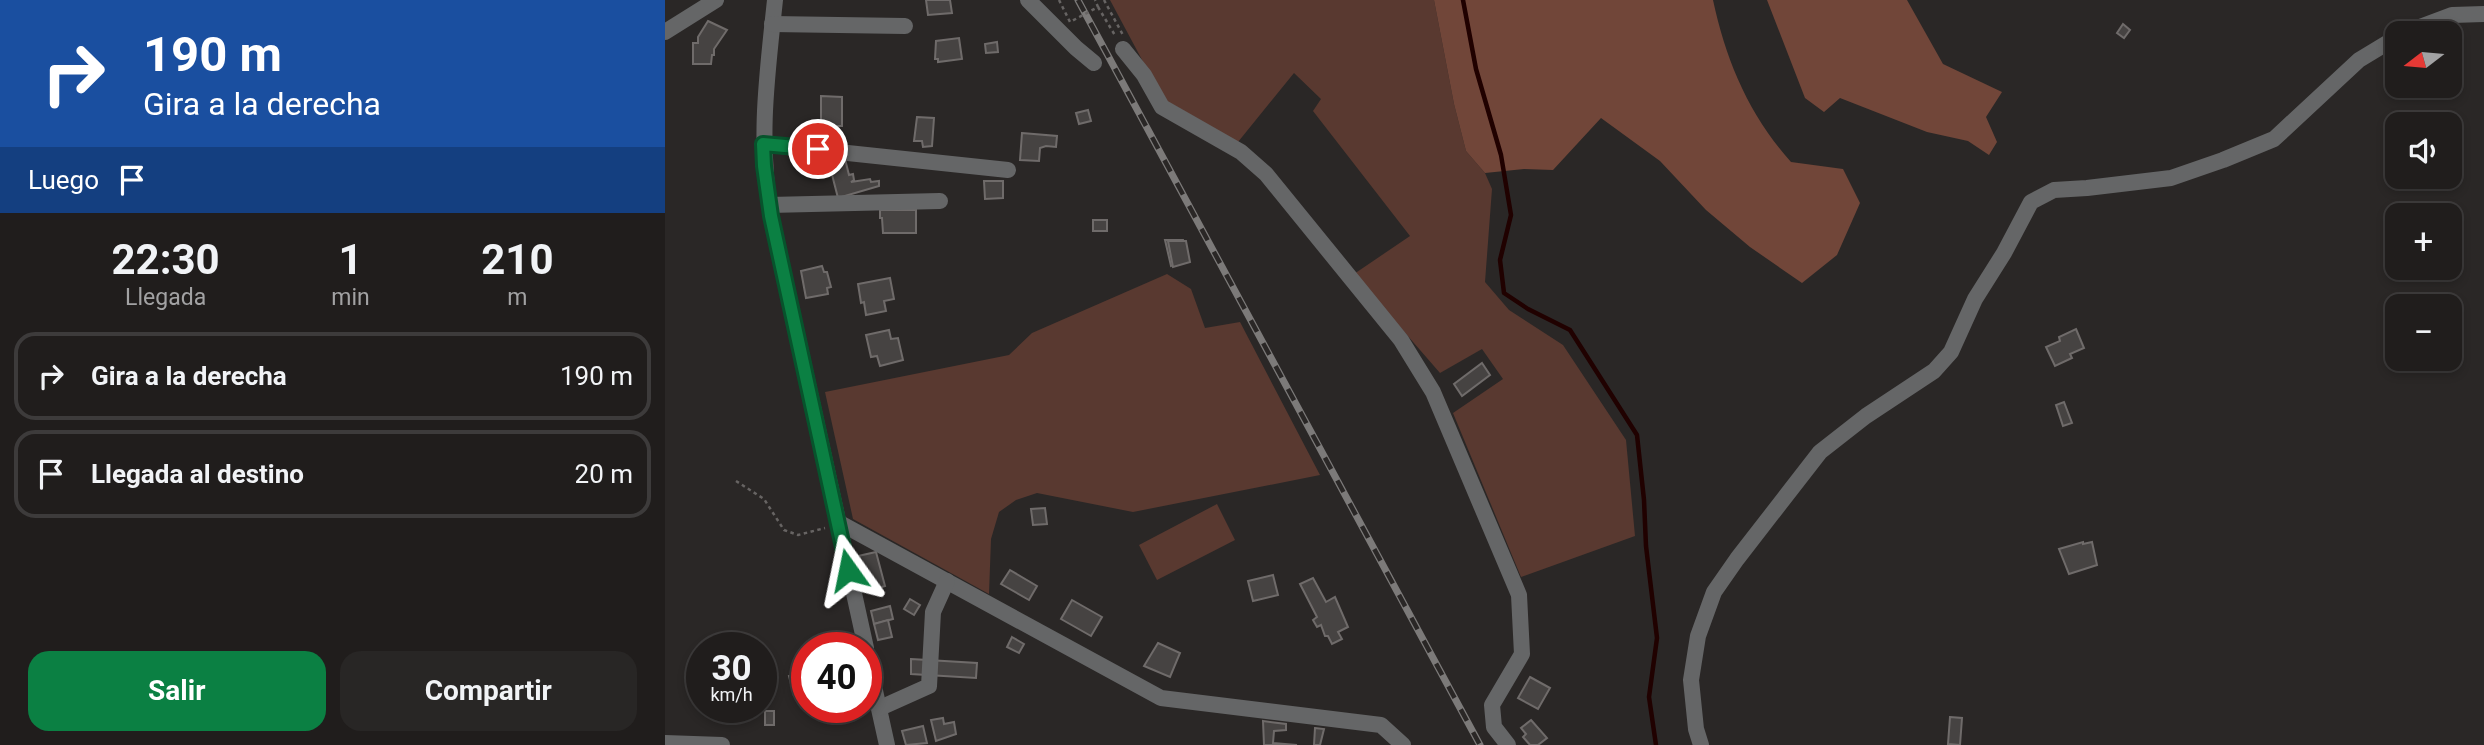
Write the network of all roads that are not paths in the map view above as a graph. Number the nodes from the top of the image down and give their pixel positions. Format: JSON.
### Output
{"nodes":[{"id":1,"x":716,"y":0,"type":"edge"},
{"id":2,"x":775,"y":0,"type":"edge"},
{"id":3,"x":1028,"y":0,"type":"edge"},
{"id":4,"x":2484,"y":14,"type":"edge"},
{"id":5,"x":2436,"y":21,"type":"edge"},
{"id":6,"x":772,"y":24,"type":"junction"},
{"id":7,"x":905,"y":26,"type":"dead end"},
{"id":8,"x":665,"y":32,"type":"edge"},
{"id":9,"x":2385,"y":44,"type":"edge"},
{"id":10,"x":1123,"y":49,"type":"road end"},
{"id":11,"x":1094,"y":63,"type":"dead end"},
{"id":12,"x":763,"y":144,"type":"junction"},
{"id":13,"x":1008,"y":170,"type":"dead end"},
{"id":14,"x":940,"y":201,"type":"dead end"},
{"id":15,"x":769,"y":205,"type":"junction"},
{"id":16,"x":838,"y":522,"type":"junction"},
{"id":17,"x":947,"y":582,"type":"junction"},
{"id":18,"x":862,"y":632,"type":"edge"},
{"id":19,"x":882,"y":707,"type":"edge"},
{"id":20,"x":882,"y":719,"type":"edge"},
{"id":21,"x":665,"y":743,"type":"edge"},
{"id":22,"x":722,"y":745,"type":"edge"},
{"id":23,"x":887,"y":745,"type":"edge"},
{"id":24,"x":1403,"y":745,"type":"edge"},
{"id":25,"x":1508,"y":745,"type":"edge"},
{"id":26,"x":1701,"y":745,"type":"edge"}],
"edges":[{"from":1,"to":8,"type":"street"},
{"from":2,"to":6,"type":"street"},
{"from":3,"to":11,"type":"street"},
{"from":4,"to":5,"type":"street"},
{"from":6,"to":7,"type":"street"},
{"from":6,"to":12,"type":"street"},
{"from":9,"to":26,"type":"street"},
{"from":10,"to":25,"type":"street"},
{"from":12,"to":13,"type":"street"},
{"from":12,"to":15,"type":"street"},
{"from":14,"to":15,"type":"street"},
{"from":15,"to":16,"type":"street"},
{"from":16,"to":17,"type":"street"},
{"from":16,"to":18,"type":"street"},
{"from":17,"to":19,"type":"street"},
{"from":17,"to":24,"type":"street"},
{"from":20,"to":23,"type":"street"},
{"from":21,"to":22,"type":"street"}]}
